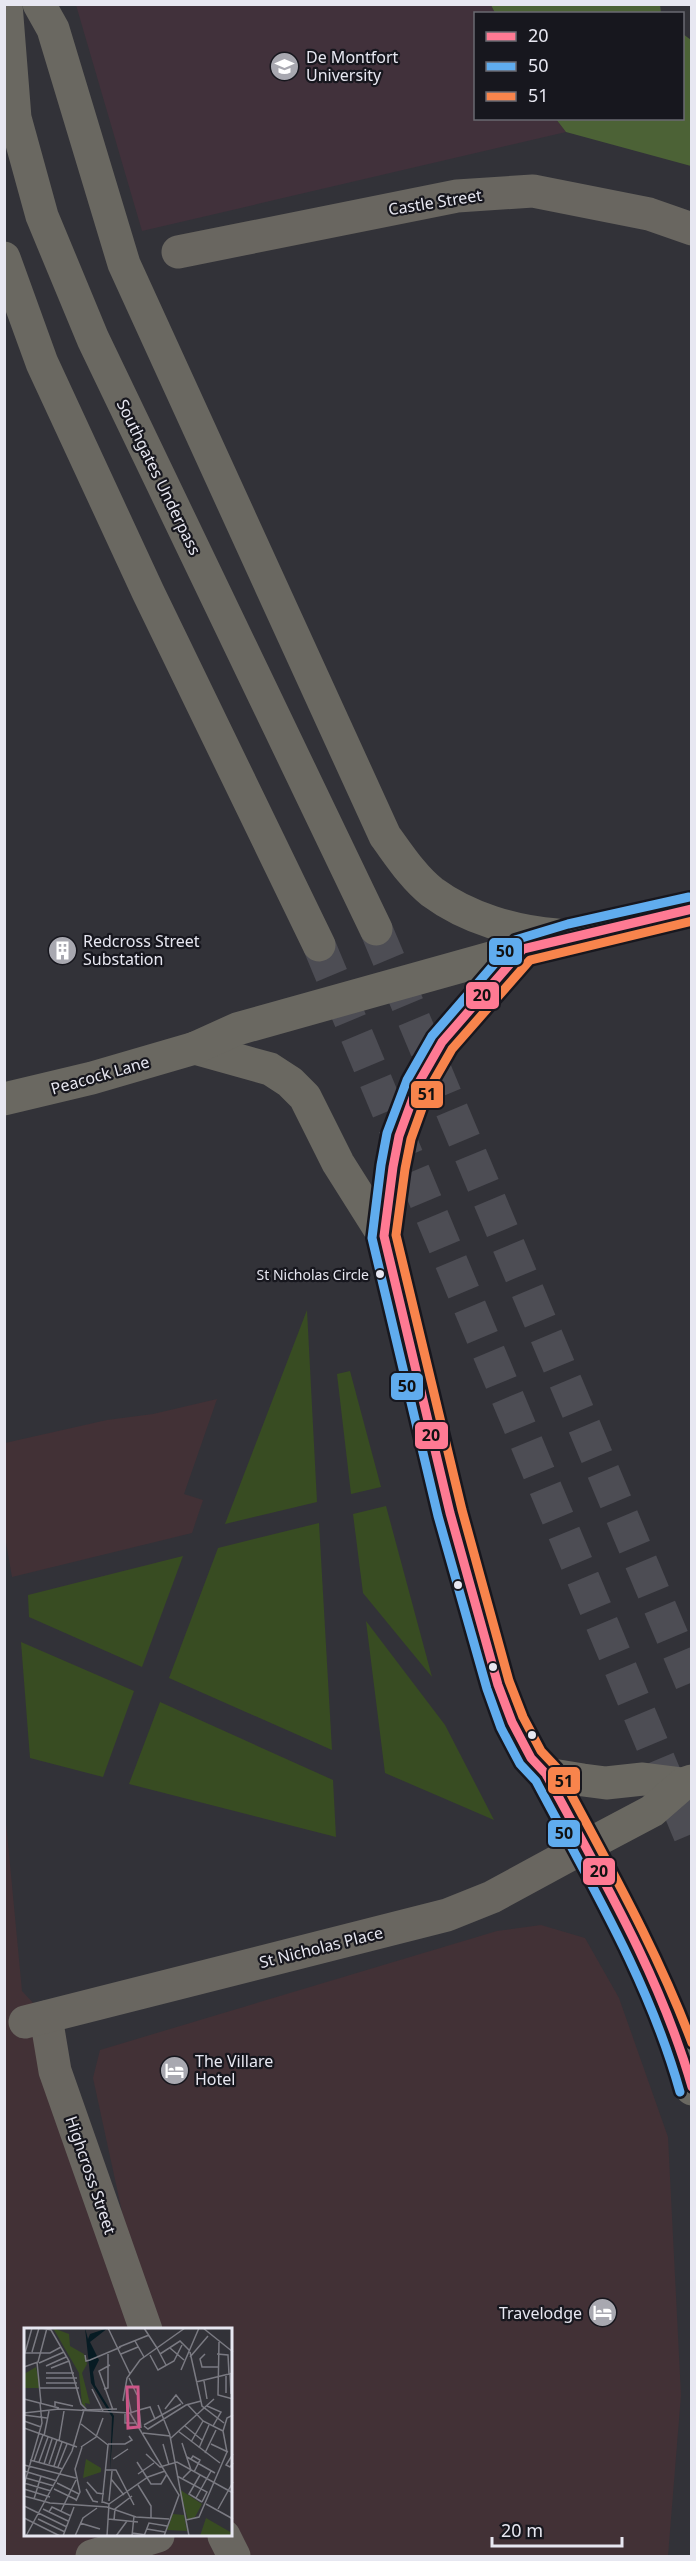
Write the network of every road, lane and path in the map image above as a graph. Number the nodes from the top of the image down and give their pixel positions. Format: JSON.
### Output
{"nodes":[{"id":1,"x":6,"y":4,"type":"edge"},
{"id":2,"x":39,"y":4,"type":"edge"},
{"id":3,"x":692,"y":229,"type":"edge"},
{"id":4,"x":178,"y":252,"type":"dead end"},
{"id":5,"x":4,"y":258,"type":"edge"},
{"id":6,"x":692,"y":909,"type":"edge"},
{"id":7,"x":376,"y":930,"type":"tunnel mouth"},
{"id":8,"x":571,"y":936,"type":"junction"},
{"id":9,"x":319,"y":945,"type":"tunnel mouth"},
{"id":10,"x":523,"y":949,"type":"junction"},
{"id":11,"x":195,"y":1048,"type":"junction"},
{"id":12,"x":4,"y":1099,"type":"edge"},
{"id":13,"x":384,"y":1236,"type":"junction"},
{"id":14,"x":546,"y":1774,"type":"junction"},
{"id":15,"x":687,"y":1783,"type":"edge"},
{"id":16,"x":584,"y":1847,"type":"junction"},
{"id":17,"x":35,"y":2019,"type":"joint"},
{"id":18,"x":692,"y":2089,"type":"edge"},
{"id":19,"x":145,"y":2328,"type":"edge"},
{"id":20,"x":152,"y":2537,"type":"edge"},
{"id":21,"x":225,"y":2537,"type":"edge"},
{"id":22,"x":92,"y":2556,"type":"edge"},
{"id":23,"x":234,"y":2556,"type":"edge"}],
"edges":[{"from":1,"to":7,"type":"main road","name":"Southgates Underpass"},
{"from":2,"to":8,"type":"main road"},
{"from":3,"to":4,"type":"street","name":"Castle Street"},
{"from":5,"to":9,"type":"main road"},
{"from":6,"to":8,"type":"main road"},
{"from":8,"to":10,"type":"main road"},
{"from":10,"to":11,"type":"main road","name":"Peacock Lane"},
{"from":10,"to":13,"type":"main road"},
{"from":11,"to":12,"type":"main road","name":"Peacock Lane"},
{"from":11,"to":13,"type":"main road"},
{"from":13,"to":14,"type":"main road"},
{"from":14,"to":15,"type":"main road"},
{"from":14,"to":16,"type":"main road"},
{"from":15,"to":16,"type":"main road"},
{"from":16,"to":17,"type":"street","name":"St Nicholas Place"},
{"from":16,"to":18,"type":"main road"},
{"from":17,"to":19,"type":"street","name":"Highcross Street"},
{"from":20,"to":22,"type":"street"},
{"from":21,"to":23,"type":"street"}]}
